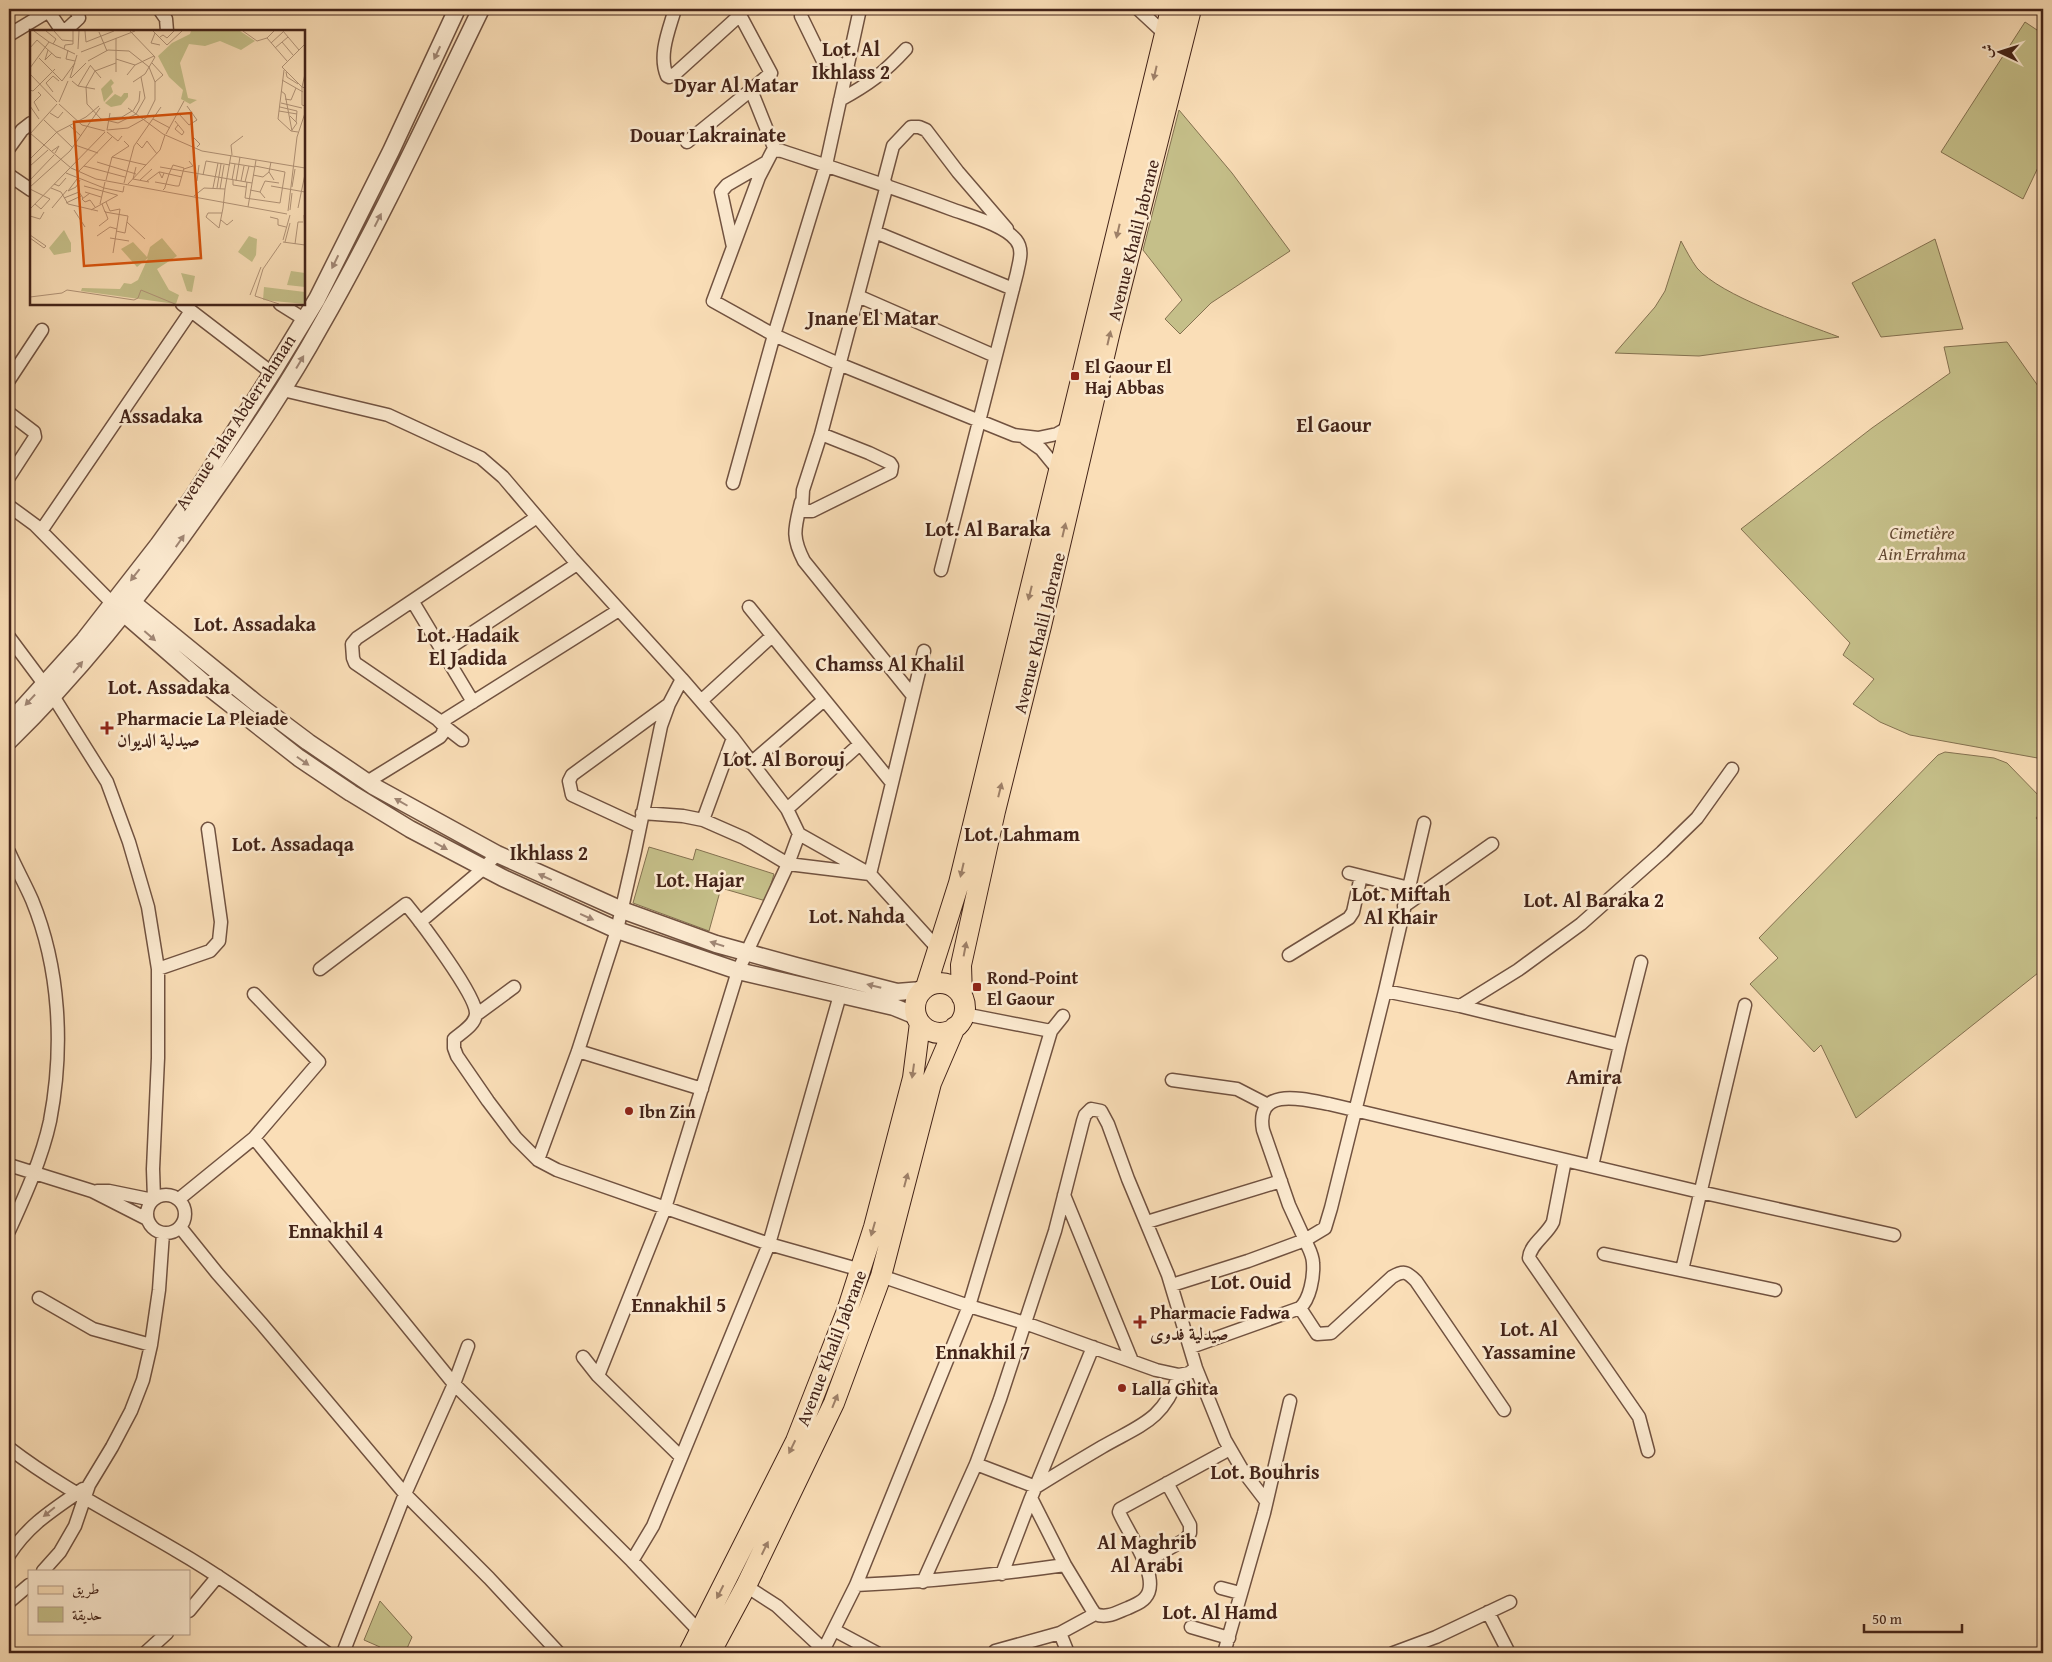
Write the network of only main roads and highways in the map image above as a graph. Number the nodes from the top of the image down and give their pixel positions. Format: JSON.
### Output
{"nodes":[{"id":1,"x":1171,"y":9,"type":"edge"},
{"id":2,"x":1191,"y":9,"type":"edge"},
{"id":3,"x":1168,"y":47,"type":"junction"},
{"id":4,"x":924,"y":989,"type":"junction"},
{"id":5,"x":960,"y":1013,"type":"junction"},
{"id":6,"x":918,"y":1019,"type":"junction"},
{"id":7,"x":689,"y":1653,"type":"edge"},
{"id":8,"x":710,"y":1653,"type":"edge"}],
"edges":[{"from":1,"to":3,"type":"main road","name":"Avenue Khalil Jabrane"},
{"from":2,"to":3,"type":"main road","name":"Avenue Khalil Jabrane"},
{"from":3,"to":4,"type":"main road","name":"Avenue Khalil Jabrane","one_way":true},
{"from":5,"to":3,"type":"main road","name":"Avenue Khalil Jabrane","one_way":true},
{"from":4,"to":5,"type":"main road"},
{"from":4,"to":6,"type":"main road"},
{"from":5,"to":6,"type":"main road"},
{"from":8,"to":5,"type":"main road","name":"Avenue Khalil Jabrane","one_way":true},
{"from":6,"to":7,"type":"main road","name":"Avenue Khalil Jabrane","one_way":true}]}
